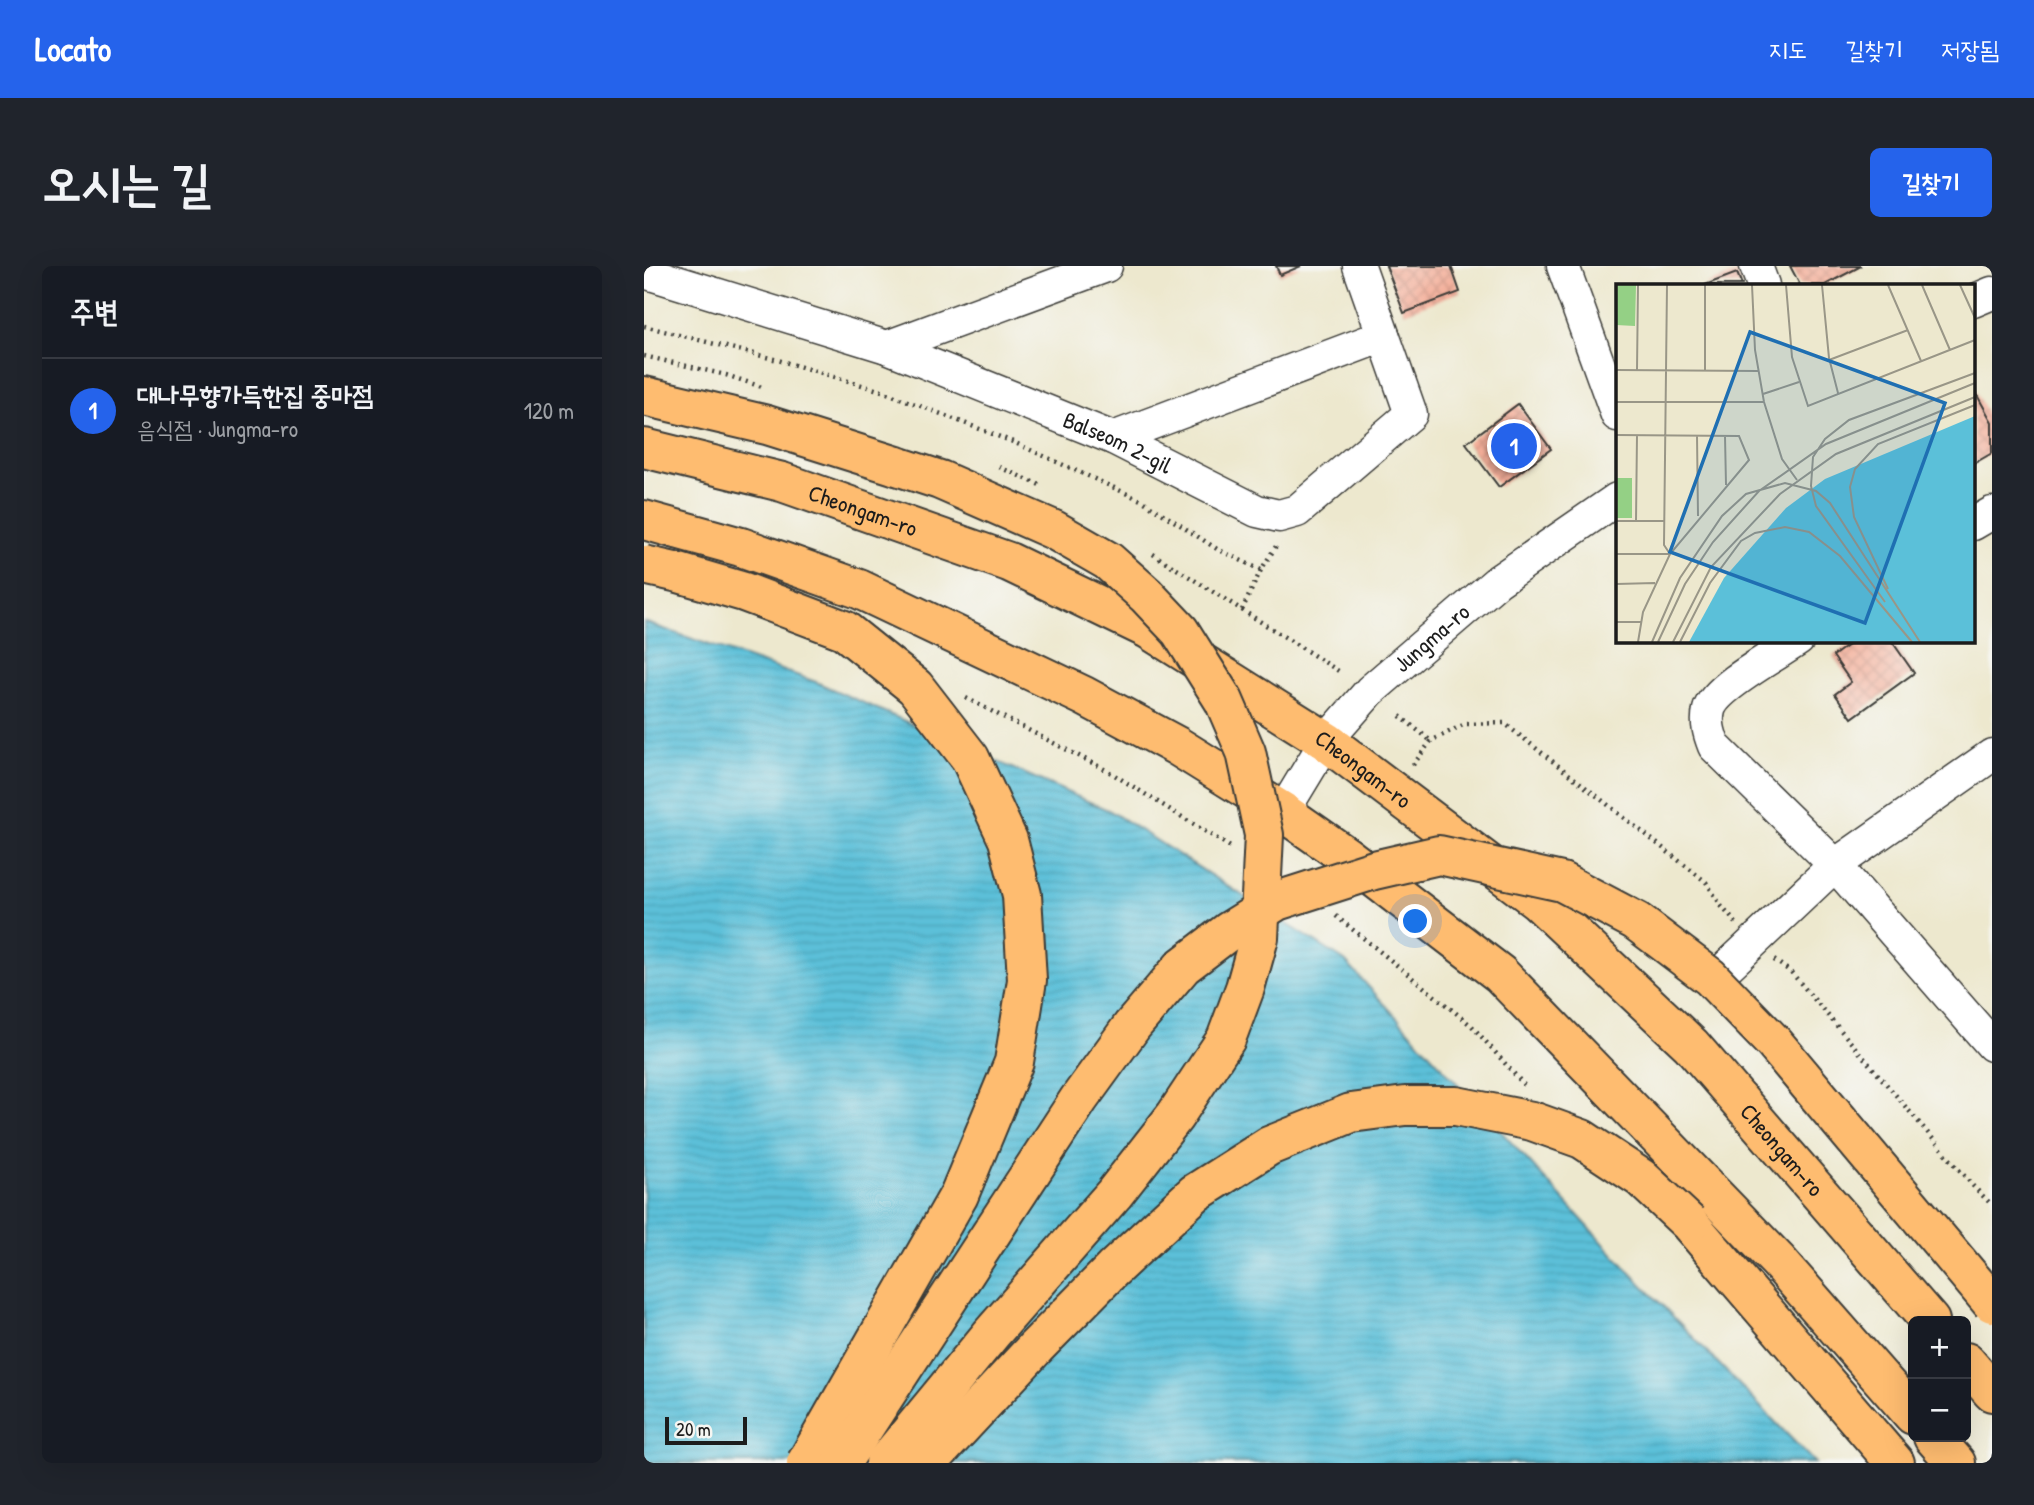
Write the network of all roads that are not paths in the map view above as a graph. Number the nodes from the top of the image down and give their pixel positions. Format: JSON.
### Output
{"nodes":[{"id":1,"x":1106,"y":266,"type":"edge"},
{"id":2,"x":1359,"y":266,"type":"edge"},
{"id":3,"x":1563,"y":266,"type":"edge"},
{"id":4,"x":1756,"y":266,"type":"edge"},
{"id":5,"x":644,"y":272,"type":"edge"},
{"id":6,"x":1763,"y":284,"type":"edge"},
{"id":7,"x":1992,"y":293,"type":"edge"},
{"id":8,"x":1974,"y":301,"type":"edge"},
{"id":9,"x":1383,"y":336,"type":"junction"},
{"id":10,"x":887,"y":347,"type":"junction"},
{"id":11,"x":644,"y":396,"type":"edge"},
{"id":12,"x":1616,"y":410,"type":"edge"},
{"id":13,"x":1113,"y":438,"type":"junction"},
{"id":14,"x":644,"y":448,"type":"edge"},
{"id":15,"x":1616,"y":500,"type":"edge"},
{"id":16,"x":1992,"y":513,"type":"edge"},
{"id":17,"x":644,"y":520,"type":"edge"},
{"id":18,"x":1974,"y":523,"type":"edge"},
{"id":19,"x":644,"y":565,"type":"edge"},
{"id":20,"x":1795,"y":642,"type":"edge"},
{"id":21,"x":1326,"y":741,"type":"junction"},
{"id":22,"x":1992,"y":755,"type":"edge"},
{"id":23,"x":1283,"y":812,"type":"junction"},
{"id":24,"x":1835,"y":865,"type":"junction"},
{"id":25,"x":1727,"y":967,"type":"dead end"},
{"id":26,"x":1992,"y":1045,"type":"edge"},
{"id":27,"x":1992,"y":1303,"type":"edge"},
{"id":28,"x":1926,"y":1316,"type":"edge"},
{"id":29,"x":1971,"y":1368,"type":"edge"},
{"id":30,"x":1992,"y":1392,"type":"edge"},
{"id":31,"x":1908,"y":1409,"type":"edge"},
{"id":32,"x":1937,"y":1442,"type":"edge"},
{"id":33,"x":806,"y":1463,"type":"edge"},
{"id":34,"x":841,"y":1463,"type":"edge"},
{"id":35,"x":885,"y":1463,"type":"edge"},
{"id":36,"x":928,"y":1463,"type":"edge"},
{"id":37,"x":1895,"y":1463,"type":"edge"},
{"id":38,"x":1956,"y":1463,"type":"edge"}],
"edges":[{"from":1,"to":10,"type":"street"},
{"from":2,"to":9,"type":"street"},
{"from":3,"to":12,"type":"street"},
{"from":4,"to":6,"type":"street"},
{"from":5,"to":10,"type":"street","name":"Balseom 2-gil"},
{"from":7,"to":8,"type":"street"},
{"from":9,"to":13,"type":"street"},
{"from":9,"to":13,"type":"street","name":"Balseom 2-gil"},
{"from":10,"to":13,"type":"street","name":"Balseom 2-gil"},
{"from":11,"to":35,"type":"main road","bridge":true},
{"from":14,"to":21,"type":"main road","name":"Cheongam-ro"},
{"from":15,"to":21,"type":"street","name":"Jungma-ro"},
{"from":16,"to":18,"type":"street"},
{"from":17,"to":23,"type":"main road"},
{"from":19,"to":33,"type":"main road","bridge":true},
{"from":20,"to":24,"type":"street"},
{"from":21,"to":23,"type":"street","name":"Jungma-ro"},
{"from":21,"to":28,"type":"main road","name":"Cheongam-ro"},
{"from":22,"to":24,"type":"street"},
{"from":23,"to":31,"type":"main road"},
{"from":24,"to":25,"type":"street"},
{"from":24,"to":26,"type":"street"},
{"from":27,"to":34,"type":"main road","bridge":true},
{"from":29,"to":30,"type":"main road"},
{"from":32,"to":38,"type":"main road"},
{"from":36,"to":37,"type":"main road","bridge":true}]}
